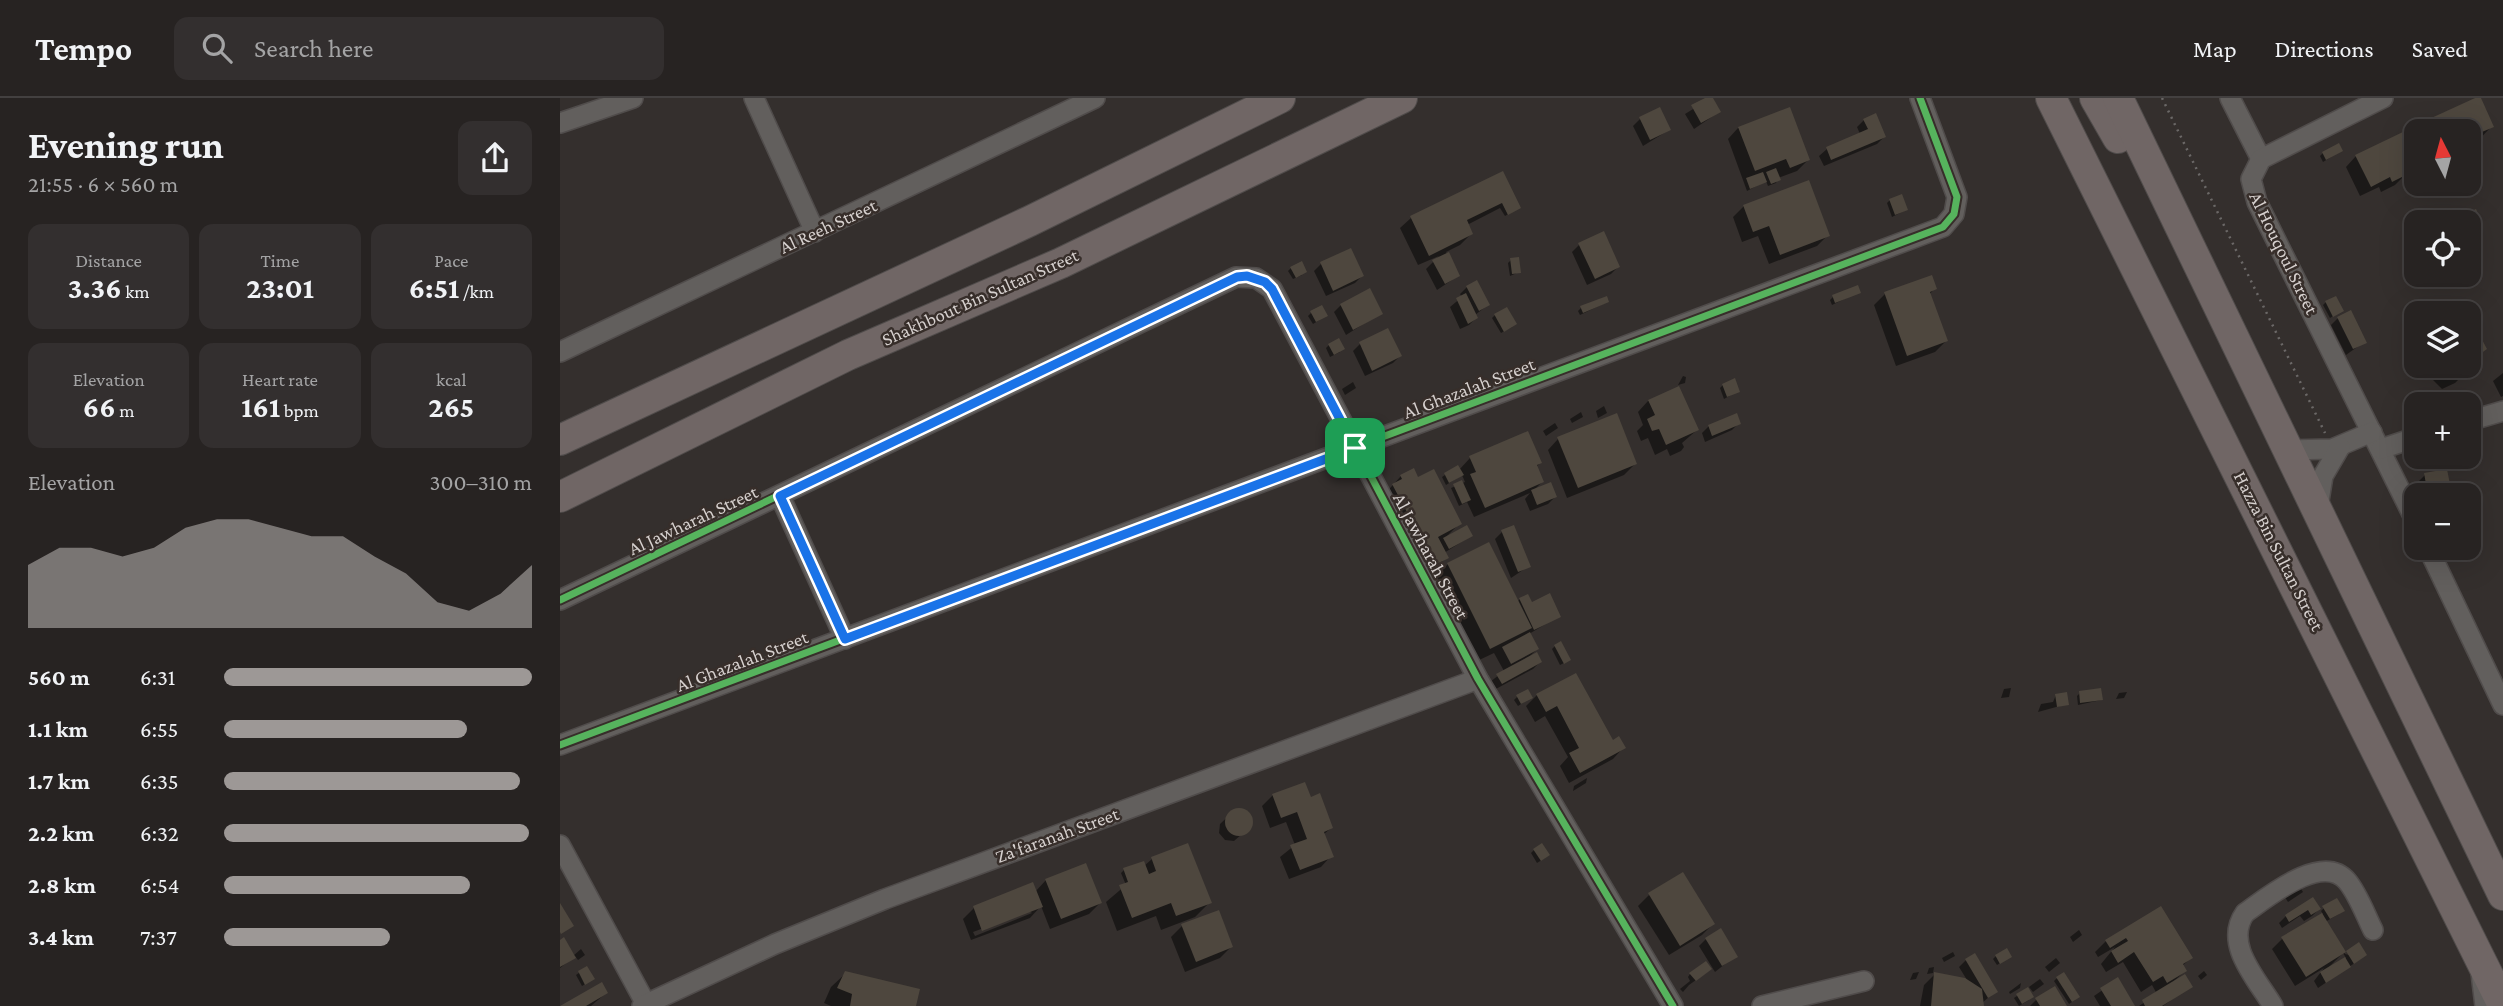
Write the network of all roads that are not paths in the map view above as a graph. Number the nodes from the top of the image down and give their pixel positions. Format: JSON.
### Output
{"nodes":[{"id":1,"x":633,"y":98,"type":"edge"},
{"id":2,"x":754,"y":98,"type":"edge"},
{"id":3,"x":1095,"y":98,"type":"edge"},
{"id":4,"x":1280,"y":98,"type":"edge"},
{"id":5,"x":1402,"y":98,"type":"edge"},
{"id":6,"x":1920,"y":98,"type":"edge"},
{"id":7,"x":2033,"y":98,"type":"edge"},
{"id":8,"x":2051,"y":98,"type":"edge"},
{"id":9,"x":2095,"y":98,"type":"edge"},
{"id":10,"x":2118,"y":98,"type":"edge"},
{"id":11,"x":2231,"y":98,"type":"edge"},
{"id":12,"x":2383,"y":98,"type":"edge"},
{"id":13,"x":560,"y":123,"type":"edge"},
{"id":14,"x":2261,"y":159,"type":"junction"},
{"id":15,"x":2182,"y":226,"type":"junction"},
{"id":16,"x":815,"y":232,"type":"junction"},
{"id":17,"x":560,"y":352,"type":"edge"},
{"id":18,"x":2503,"y":411,"type":"edge"},
{"id":19,"x":2481,"y":417,"type":"edge"},
{"id":20,"x":2404,"y":439,"type":"edge"},
{"id":21,"x":560,"y":440,"type":"edge"},
{"id":22,"x":2376,"y":440,"type":"junction"},
{"id":23,"x":1355,"y":448,"type":"junction"},
{"id":24,"x":2336,"y":448,"type":"junction"},
{"id":25,"x":2286,"y":450,"type":"junction"},
{"id":26,"x":780,"y":496,"type":"junction"},
{"id":27,"x":560,"y":497,"type":"edge"},
{"id":28,"x":2404,"y":497,"type":"edge"},
{"id":29,"x":2318,"y":509,"type":"junction"},
{"id":30,"x":2434,"y":560,"type":"edge"},
{"id":31,"x":2291,"y":576,"type":"junction"},
{"id":32,"x":560,"y":600,"type":"edge"},
{"id":33,"x":845,"y":639,"type":"junction"},
{"id":34,"x":1478,"y":678,"type":"junction"},
{"id":35,"x":2503,"y":705,"type":"edge"},
{"id":36,"x":560,"y":745,"type":"edge"},
{"id":37,"x":560,"y":845,"type":"edge"},
{"id":38,"x":2503,"y":895,"type":"edge"},
{"id":39,"x":2373,"y":930,"type":"dead end"},
{"id":40,"x":2482,"y":961,"type":"junction"},
{"id":41,"x":1864,"y":981,"type":"dead end"},
{"id":42,"x":645,"y":1005,"type":"edge"},
{"id":43,"x":2503,"y":1005,"type":"edge"},
{"id":44,"x":1674,"y":1006,"type":"edge"},
{"id":45,"x":1762,"y":1006,"type":"edge"},
{"id":46,"x":2273,"y":1006,"type":"edge"},
{"id":47,"x":2485,"y":1006,"type":"edge"}],
"edges":[{"from":1,"to":13,"type":"street"},
{"from":2,"to":16,"type":"street"},
{"from":3,"to":16,"type":"street","name":"Al Reeh Street"},
{"from":4,"to":21,"type":"main road"},
{"from":5,"to":27,"type":"main road","name":"Shakhbout Bin Sultan Street"},
{"from":6,"to":23,"type":"street","name":"Al Ghazalah Street"},
{"from":7,"to":31,"type":"main road"},
{"from":8,"to":31,"type":"main road","name":"Hazza Bin Sultan Street"},
{"from":9,"to":15,"type":"main road"},
{"from":10,"to":15,"type":"main road"},
{"from":11,"to":14,"type":"street"},
{"from":12,"to":14,"type":"street"},
{"from":14,"to":22,"type":"street","name":"Al Houqoul Street"},
{"from":15,"to":25,"type":"main road"},
{"from":16,"to":17,"type":"street","name":"Al Reeh Street"},
{"from":18,"to":19,"type":"street"},
{"from":20,"to":22,"type":"street"},
{"from":22,"to":24,"type":"street"},
{"from":22,"to":28,"type":"street","name":"Al Houqoul Street"},
{"from":23,"to":26,"type":"street","name":"Al Jawharah Street"},
{"from":23,"to":33,"type":"street","name":"Al Ghazalah Street"},
{"from":23,"to":34,"type":"street","name":"Al Jawharah Street"},
{"from":24,"to":25,"type":"street"},
{"from":24,"to":29,"type":"street"},
{"from":25,"to":29,"type":"main road"},
{"from":26,"to":32,"type":"street","name":"Al Jawharah Street"},
{"from":26,"to":33,"type":"street"},
{"from":29,"to":38,"type":"main road"},
{"from":30,"to":35,"type":"street"},
{"from":31,"to":40,"type":"main road","name":"Hazza Bin Sultan Street"},
{"from":33,"to":36,"type":"street","name":"Al Ghazalah Street"},
{"from":34,"to":42,"type":"street","name":"Za'faranah Street"},
{"from":34,"to":44,"type":"street","name":"Al Jawharah Street"},
{"from":37,"to":42,"type":"street"},
{"from":39,"to":46,"type":"street"},
{"from":40,"to":43,"type":"main road","name":"Hazza Bin Sultan Street"},
{"from":40,"to":47,"type":"street"},
{"from":41,"to":45,"type":"street"}]}
